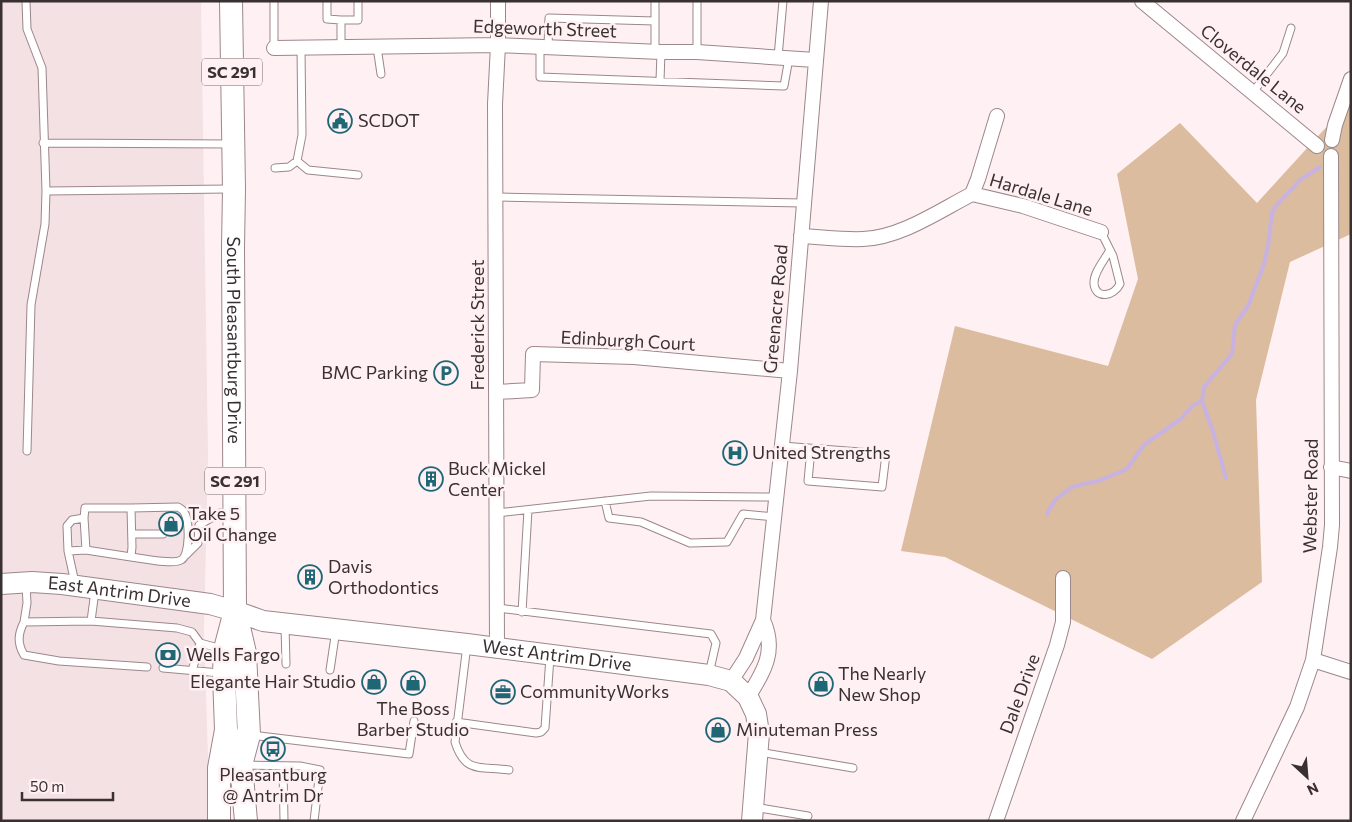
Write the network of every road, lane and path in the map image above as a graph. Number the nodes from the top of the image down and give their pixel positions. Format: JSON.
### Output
{"nodes":[{"id":1,"x":26,"y":1,"type":"edge"},
{"id":2,"x":231,"y":1,"type":"edge"},
{"id":3,"x":274,"y":1,"type":"edge"},
{"id":4,"x":326,"y":1,"type":"edge"},
{"id":5,"x":358,"y":1,"type":"edge"},
{"id":6,"x":498,"y":1,"type":"edge"},
{"id":7,"x":655,"y":1,"type":"edge"},
{"id":8,"x":697,"y":1,"type":"edge"},
{"id":9,"x":783,"y":1,"type":"edge"},
{"id":10,"x":821,"y":1,"type":"edge"},
{"id":11,"x":1142,"y":1,"type":"edge"},
{"id":12,"x":342,"y":20,"type":"junction"},
{"id":13,"x":655,"y":21,"type":"junction"},
{"id":14,"x":1291,"y":28,"type":"dead end"},
{"id":15,"x":498,"y":45,"type":"junction"},
{"id":16,"x":342,"y":47,"type":"junction"},
{"id":17,"x":377,"y":47,"type":"junction"},
{"id":18,"x":544,"y":47,"type":"junction"},
{"id":19,"x":274,"y":48,"type":"joint"},
{"id":20,"x":301,"y":48,"type":"junction"},
{"id":21,"x":658,"y":52,"type":"junction"},
{"id":22,"x":697,"y":52,"type":"junction"},
{"id":23,"x":784,"y":58,"type":"junction"},
{"id":24,"x":815,"y":60,"type":"junction"},
{"id":25,"x":381,"y":74,"type":"dead end"},
{"id":26,"x":1351,"y":79,"type":"edge"},
{"id":27,"x":660,"y":81,"type":"junction"},
{"id":28,"x":1253,"y":92,"type":"junction"},
{"id":29,"x":998,"y":116,"type":"dead end"},
{"id":30,"x":1332,"y":140,"type":"junction"},
{"id":31,"x":43,"y":143,"type":"junction"},
{"id":32,"x":234,"y":144,"type":"junction"},
{"id":33,"x":1317,"y":146,"type":"junction"},
{"id":34,"x":1331,"y":156,"type":"junction"},
{"id":35,"x":297,"y":161,"type":"junction"},
{"id":36,"x":276,"y":168,"type":"dead end"},
{"id":37,"x":358,"y":175,"type":"dead end"},
{"id":38,"x":234,"y":188,"type":"junction"},
{"id":39,"x":46,"y":191,"type":"junction"},
{"id":40,"x":972,"y":194,"type":"junction"},
{"id":41,"x":496,"y":197,"type":"junction"},
{"id":42,"x":803,"y":203,"type":"junction"},
{"id":43,"x":1101,"y":232,"type":"joint"},
{"id":44,"x":802,"y":236,"type":"junction"},
{"id":45,"x":1110,"y":250,"type":"junction"},
{"id":46,"x":790,"y":371,"type":"junction"},
{"id":47,"x":497,"y":392,"type":"junction"},
{"id":48,"x":782,"y":446,"type":"junction"},
{"id":49,"x":811,"y":448,"type":"junction"},
{"id":50,"x":28,"y":451,"type":"dead end"},
{"id":51,"x":1331,"y":467,"type":"junction"},
{"id":52,"x":1351,"y":472,"type":"edge"},
{"id":53,"x":776,"y":497,"type":"junction"},
{"id":54,"x":605,"y":501,"type":"junction"},
{"id":55,"x":131,"y":508,"type":"junction"},
{"id":56,"x":528,"y":510,"type":"junction"},
{"id":57,"x":235,"y":513,"type":"junction"},
{"id":58,"x":497,"y":513,"type":"junction"},
{"id":59,"x":774,"y":517,"type":"junction"},
{"id":60,"x":84,"y":518,"type":"junction"},
{"id":61,"x":132,"y":534,"type":"junction"},
{"id":62,"x":163,"y":534,"type":"dead end"},
{"id":63,"x":178,"y":534,"type":"dead end"},
{"id":64,"x":188,"y":534,"type":"junction"},
{"id":65,"x":68,"y":550,"type":"junction"},
{"id":66,"x":86,"y":550,"type":"junction"},
{"id":67,"x":186,"y":555,"type":"junction"},
{"id":68,"x":131,"y":557,"type":"junction"},
{"id":69,"x":1063,"y":578,"type":"dead end"},
{"id":70,"x":25,"y":582,"type":"junction"},
{"id":71,"x":1,"y":584,"type":"edge"},
{"id":72,"x":75,"y":586,"type":"junction"},
{"id":73,"x":96,"y":588,"type":"junction"},
{"id":74,"x":497,"y":608,"type":"junction"},
{"id":75,"x":235,"y":611,"type":"junction"},
{"id":76,"x":522,"y":612,"type":"junction"},
{"id":77,"x":764,"y":620,"type":"junction"},
{"id":78,"x":91,"y":621,"type":"junction"},
{"id":79,"x":24,"y":622,"type":"junction"},
{"id":80,"x":284,"y":624,"type":"junction"},
{"id":81,"x":336,"y":630,"type":"junction"},
{"id":82,"x":200,"y":643,"type":"junction"},
{"id":83,"x":467,"y":644,"type":"junction"},
{"id":84,"x":497,"y":648,"type":"junction"},
{"id":85,"x":225,"y":649,"type":"junction"},
{"id":86,"x":550,"y":655,"type":"junction"},
{"id":87,"x":1313,"y":660,"type":"junction"},
{"id":88,"x":286,"y":664,"type":"dead end"},
{"id":89,"x":147,"y":667,"type":"dead end"},
{"id":90,"x":163,"y":668,"type":"dead end"},
{"id":91,"x":330,"y":670,"type":"dead end"},
{"id":92,"x":192,"y":671,"type":"junction"},
{"id":93,"x":1351,"y":672,"type":"edge"},
{"id":94,"x":224,"y":674,"type":"junction"},
{"id":95,"x":709,"y":675,"type":"junction"},
{"id":96,"x":731,"y":681,"type":"junction"},
{"id":97,"x":748,"y":697,"type":"junction"},
{"id":98,"x":414,"y":721,"type":"dead end"},
{"id":99,"x":456,"y":722,"type":"junction"},
{"id":100,"x":226,"y":730,"type":"junction"},
{"id":101,"x":248,"y":735,"type":"junction"},
{"id":102,"x":759,"y":752,"type":"junction"},
{"id":103,"x":241,"y":765,"type":"junction"},
{"id":104,"x":283,"y":767,"type":"junction"},
{"id":105,"x":853,"y":768,"type":"dead end"},
{"id":106,"x":508,"y":770,"type":"dead end"},
{"id":107,"x":753,"y":814,"type":"edge"},
{"id":108,"x":808,"y":816,"type":"dead end"},
{"id":109,"x":219,"y":821,"type":"edge"},
{"id":110,"x":246,"y":821,"type":"edge"},
{"id":111,"x":284,"y":821,"type":"edge"},
{"id":112,"x":314,"y":821,"type":"edge"},
{"id":113,"x":996,"y":821,"type":"edge"},
{"id":114,"x":1243,"y":821,"type":"edge"}],
"edges":[{"from":1,"to":31,"type":"lane"},
{"from":2,"to":32,"type":"main road","name":"South Pleasantburg Drive","number":"SC 291"},
{"from":3,"to":19,"type":"lane"},
{"from":4,"to":12,"type":"lane"},
{"from":5,"to":12,"type":"lane"},
{"from":6,"to":15,"type":"street","name":"Frederick Street"},
{"from":7,"to":13,"type":"lane"},
{"from":8,"to":22,"type":"lane"},
{"from":9,"to":23,"type":"lane"},
{"from":10,"to":24,"type":"street","name":"Greenacre Road"},
{"from":11,"to":28,"type":"street","name":"Cloverdale Lane"},
{"from":12,"to":16,"type":"lane"},
{"from":13,"to":18,"type":"lane"},
{"from":13,"to":21,"type":"lane"},
{"from":14,"to":28,"type":"lane"},
{"from":15,"to":17,"type":"street","name":"Edgeworth Street"},
{"from":15,"to":18,"type":"street","name":"Edgeworth Street"},
{"from":15,"to":41,"type":"street","name":"Frederick Street"},
{"from":16,"to":17,"type":"street","name":"Edgeworth Street"},
{"from":16,"to":20,"type":"street","name":"Edgeworth Street"},
{"from":17,"to":25,"type":"lane"},
{"from":18,"to":21,"type":"street","name":"Edgeworth Street"},
{"from":18,"to":27,"type":"lane"},
{"from":19,"to":20,"type":"street","name":"Edgeworth Street"},
{"from":20,"to":35,"type":"lane"},
{"from":21,"to":22,"type":"street","name":"Edgeworth Street"},
{"from":21,"to":27,"type":"lane"},
{"from":22,"to":23,"type":"street","name":"Edgeworth Street"},
{"from":23,"to":24,"type":"street","name":"Edgeworth Street"},
{"from":23,"to":27,"type":"lane"},
{"from":24,"to":42,"type":"street","name":"Greenacre Road"},
{"from":26,"to":30,"type":"street"},
{"from":28,"to":33,"type":"street","name":"Cloverdale Lane"},
{"from":29,"to":40,"type":"street"},
{"from":30,"to":33,"type":"street"},
{"from":30,"to":34,"type":"street"},
{"from":31,"to":32,"type":"lane"},
{"from":31,"to":39,"type":"lane"},
{"from":32,"to":38,"type":"main road","name":"South Pleasantburg Drive","number":"SC 291"},
{"from":33,"to":34,"type":"street"},
{"from":34,"to":51,"type":"street","name":"Webster Road"},
{"from":35,"to":36,"type":"lane"},
{"from":35,"to":37,"type":"lane"},
{"from":38,"to":39,"type":"lane"},
{"from":38,"to":57,"type":"main road","name":"South Pleasantburg Drive","number":"SC 291"},
{"from":39,"to":50,"type":"lane"},
{"from":40,"to":43,"type":"street","name":"Hardale Lane"},
{"from":40,"to":44,"type":"street","name":"Hardale Lane"},
{"from":41,"to":42,"type":"lane"},
{"from":41,"to":47,"type":"street","name":"Frederick Street"},
{"from":42,"to":44,"type":"street","name":"Greenacre Road"},
{"from":43,"to":45,"type":"lane"},
{"from":44,"to":46,"type":"street","name":"Greenacre Road"},
{"from":45,"to":45,"type":"lane"},
{"from":46,"to":47,"type":"street","name":"Edinburgh Court"},
{"from":46,"to":48,"type":"street","name":"Greenacre Road"},
{"from":47,"to":58,"type":"street","name":"Frederick Street"},
{"from":48,"to":49,"type":"lane"},
{"from":48,"to":53,"type":"street","name":"Greenacre Road"},
{"from":49,"to":49,"type":"lane"},
{"from":51,"to":52,"type":"street"},
{"from":51,"to":87,"type":"street","name":"Webster Road"},
{"from":53,"to":54,"type":"lane"},
{"from":53,"to":59,"type":"street","name":"Greenacre Road"},
{"from":54,"to":56,"type":"lane"},
{"from":54,"to":59,"type":"lane"},
{"from":55,"to":60,"type":"lane"},
{"from":55,"to":61,"type":"lane"},
{"from":55,"to":64,"type":"lane"},
{"from":56,"to":58,"type":"lane"},
{"from":56,"to":76,"type":"lane"},
{"from":57,"to":67,"type":"lane"},
{"from":57,"to":75,"type":"main road","name":"South Pleasantburg Drive","number":"SC 291"},
{"from":58,"to":74,"type":"street","name":"Frederick Street"},
{"from":59,"to":77,"type":"street","name":"Greenacre Road"},
{"from":60,"to":65,"type":"lane"},
{"from":60,"to":66,"type":"lane"},
{"from":61,"to":62,"type":"lane"},
{"from":61,"to":68,"type":"lane"},
{"from":63,"to":64,"type":"lane"},
{"from":64,"to":67,"type":"lane"},
{"from":65,"to":66,"type":"lane"},
{"from":65,"to":72,"type":"lane"},
{"from":66,"to":68,"type":"lane"},
{"from":67,"to":68,"type":"lane"},
{"from":69,"to":113,"type":"street","name":"Dale Drive"},
{"from":70,"to":71,"type":"street","name":"East Antrim Drive"},
{"from":70,"to":72,"type":"street","name":"East Antrim Drive"},
{"from":70,"to":79,"type":"lane"},
{"from":72,"to":73,"type":"street","name":"East Antrim Drive"},
{"from":73,"to":75,"type":"street","name":"East Antrim Drive"},
{"from":73,"to":78,"type":"lane"},
{"from":74,"to":76,"type":"lane"},
{"from":74,"to":84,"type":"street","name":"Frederick Street"},
{"from":75,"to":80,"type":"street","name":"West Antrim Drive"},
{"from":75,"to":85,"type":"main road","name":"South Pleasantburg Drive","number":"SC 291"},
{"from":75,"to":101,"type":"main road","number":"SC 291"},
{"from":76,"to":95,"type":"lane"},
{"from":77,"to":96,"type":"street","name":"Greenacre Road"},
{"from":77,"to":97,"type":"street","name":"Greenacre Road"},
{"from":78,"to":79,"type":"lane"},
{"from":78,"to":82,"type":"lane"},
{"from":79,"to":89,"type":"lane"},
{"from":80,"to":81,"type":"street","name":"West Antrim Drive"},
{"from":80,"to":88,"type":"lane"},
{"from":81,"to":83,"type":"street","name":"West Antrim Drive"},
{"from":81,"to":91,"type":"lane"},
{"from":82,"to":85,"type":"lane"},
{"from":82,"to":92,"type":"lane"},
{"from":83,"to":84,"type":"street","name":"West Antrim Drive"},
{"from":83,"to":99,"type":"lane"},
{"from":84,"to":86,"type":"street","name":"West Antrim Drive"},
{"from":85,"to":94,"type":"main road","name":"South Pleasantburg Drive","number":"SC 291"},
{"from":86,"to":95,"type":"street","name":"West Antrim Drive"},
{"from":86,"to":99,"type":"lane"},
{"from":87,"to":93,"type":"street"},
{"from":87,"to":114,"type":"street","name":"Webster Road"},
{"from":90,"to":92,"type":"lane"},
{"from":92,"to":94,"type":"lane"},
{"from":94,"to":100,"type":"main road","name":"South Pleasantburg Drive","number":"SC 291"},
{"from":95,"to":96,"type":"street","name":"West Antrim Drive"},
{"from":96,"to":97,"type":"street","name":"West Antrim Drive"},
{"from":97,"to":102,"type":"street","name":"West Antrim Drive"},
{"from":98,"to":101,"type":"lane"},
{"from":99,"to":106,"type":"lane"},
{"from":100,"to":103,"type":"main road","name":"South Pleasantburg Drive","number":"SC 291"},
{"from":100,"to":109,"type":"main road"},
{"from":101,"to":103,"type":"main road","number":"SC 291"},
{"from":102,"to":105,"type":"lane"},
{"from":102,"to":107,"type":"street","name":"West Antrim Drive"},
{"from":103,"to":104,"type":"lane"},
{"from":103,"to":110,"type":"main road","number":"SC 291"},
{"from":104,"to":111,"type":"lane"},
{"from":104,"to":112,"type":"lane"},
{"from":107,"to":108,"type":"lane"}]}
